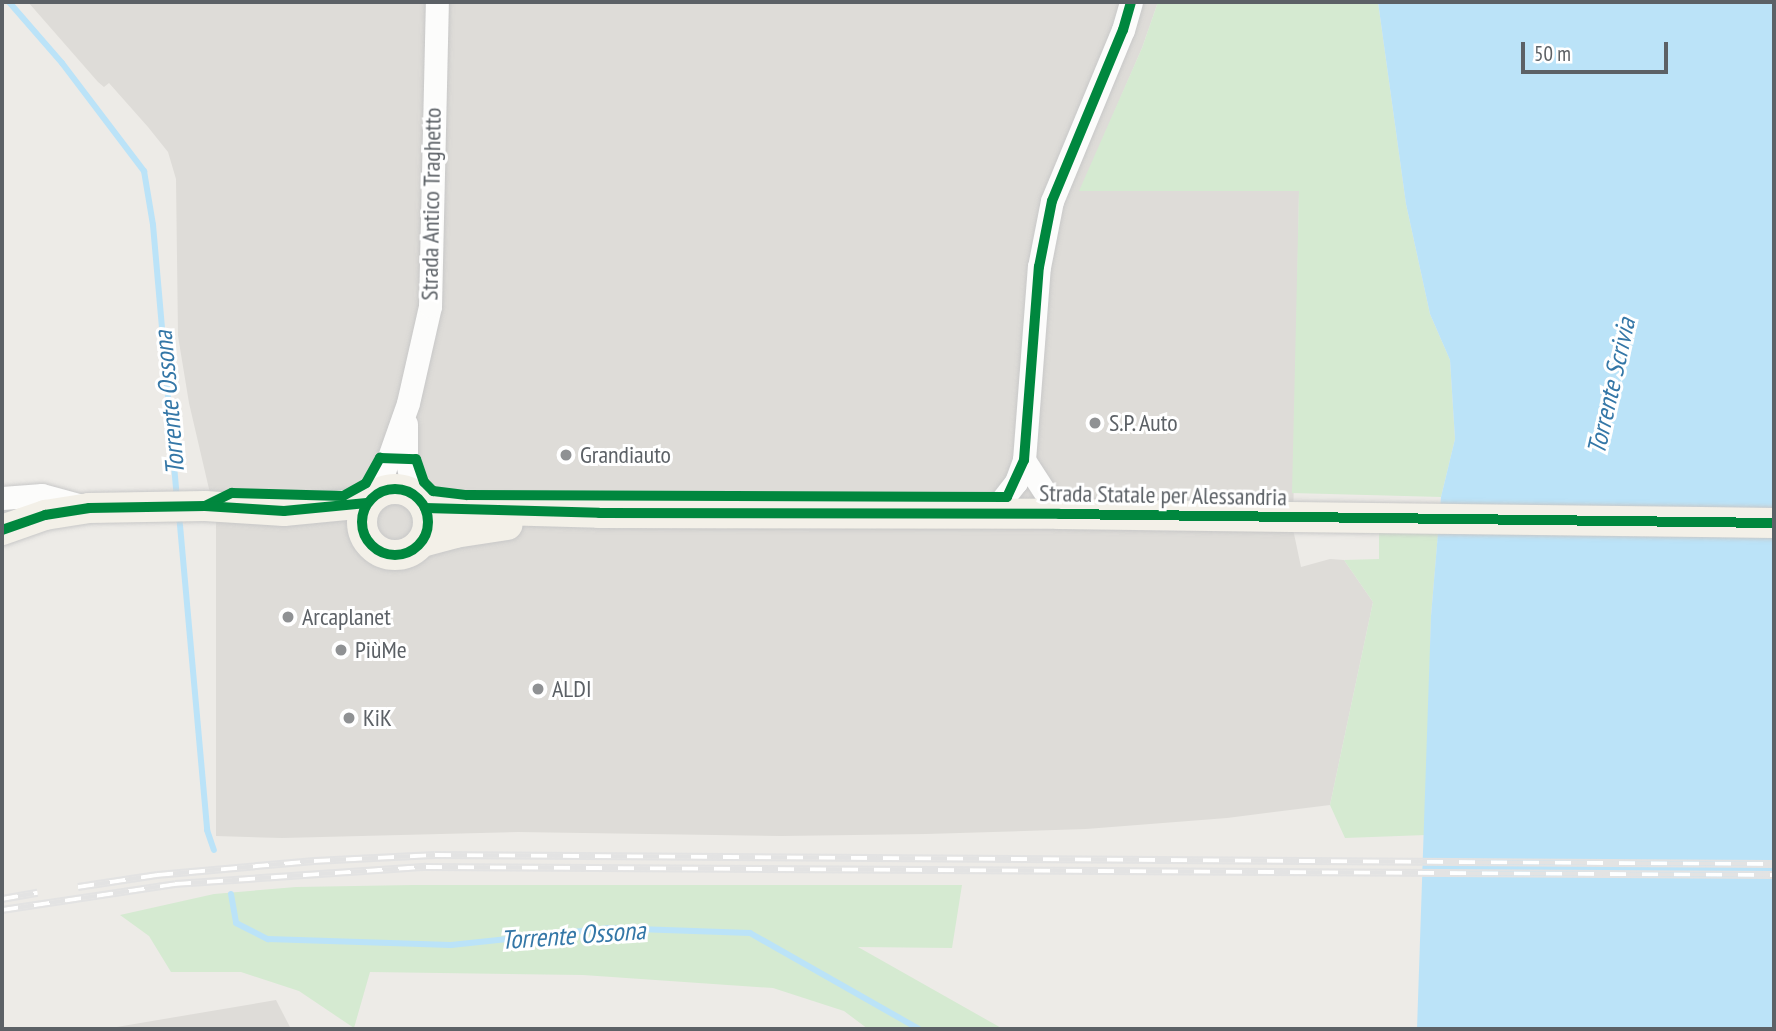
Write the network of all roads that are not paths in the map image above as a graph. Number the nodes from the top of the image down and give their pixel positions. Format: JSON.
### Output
{"nodes":[{"id":1,"x":437,"y":2,"type":"edge"},
{"id":2,"x":1131,"y":2,"type":"edge"},
{"id":3,"x":408,"y":403,"type":"junction"},
{"id":4,"x":1024,"y":460,"type":"junction"},
{"id":5,"x":2,"y":498,"type":"edge"},
{"id":6,"x":372,"y":498,"type":"junction"},
{"id":7,"x":420,"y":501,"type":"junction"},
{"id":8,"x":89,"y":508,"type":"junction"},
{"id":9,"x":284,"y":511,"type":"junction"},
{"id":10,"x":599,"y":513,"type":"junction"},
{"id":11,"x":991,"y":514,"type":"junction"},
{"id":12,"x":1059,"y":514,"type":"junction"},
{"id":13,"x":1774,"y":523,"type":"edge"},
{"id":14,"x":2,"y":530,"type":"edge"},
{"id":15,"x":365,"y":538,"type":"junction"},
{"id":16,"x":422,"y":542,"type":"junction"}],
"edges":[{"from":1,"to":3,"type":"street","name":"Strada Antico Traghetto"},
{"from":2,"to":4,"type":"street"},
{"from":3,"to":6,"type":"street","name":"Strada Antico Traghetto"},
{"from":3,"to":7,"type":"street","name":"Strada Antico Traghetto"},
{"from":4,"to":11,"type":"street"},
{"from":4,"to":12,"type":"street"},
{"from":5,"to":8,"type":"street"},
{"from":6,"to":7,"type":"main road","name":"Strada Statale per Alessandria"},
{"from":6,"to":9,"type":"main road","name":"Strada Statale per Alessandria"},
{"from":6,"to":15,"type":"main road"},
{"from":7,"to":10,"type":"main road","name":"Strada Statale per Alessandria"},
{"from":7,"to":16,"type":"main road"},
{"from":8,"to":9,"type":"main road","name":"Strada Statale per Alessandria"},
{"from":8,"to":14,"type":"main road","name":"Strada Statale per Alessandria"},
{"from":9,"to":15,"type":"main road","name":"Strada Statale per Alessandria"},
{"from":10,"to":11,"type":"main road","name":"Strada Statale per Alessandria"},
{"from":10,"to":16,"type":"main road","name":"Strada Statale per Alessandria"},
{"from":11,"to":12,"type":"main road","name":"Strada Statale per Alessandria"},
{"from":12,"to":13,"type":"main road","name":"Strada Statale per Alessandria"},
{"from":15,"to":16,"type":"main road","name":"Strada Statale per Alessandria"}]}
